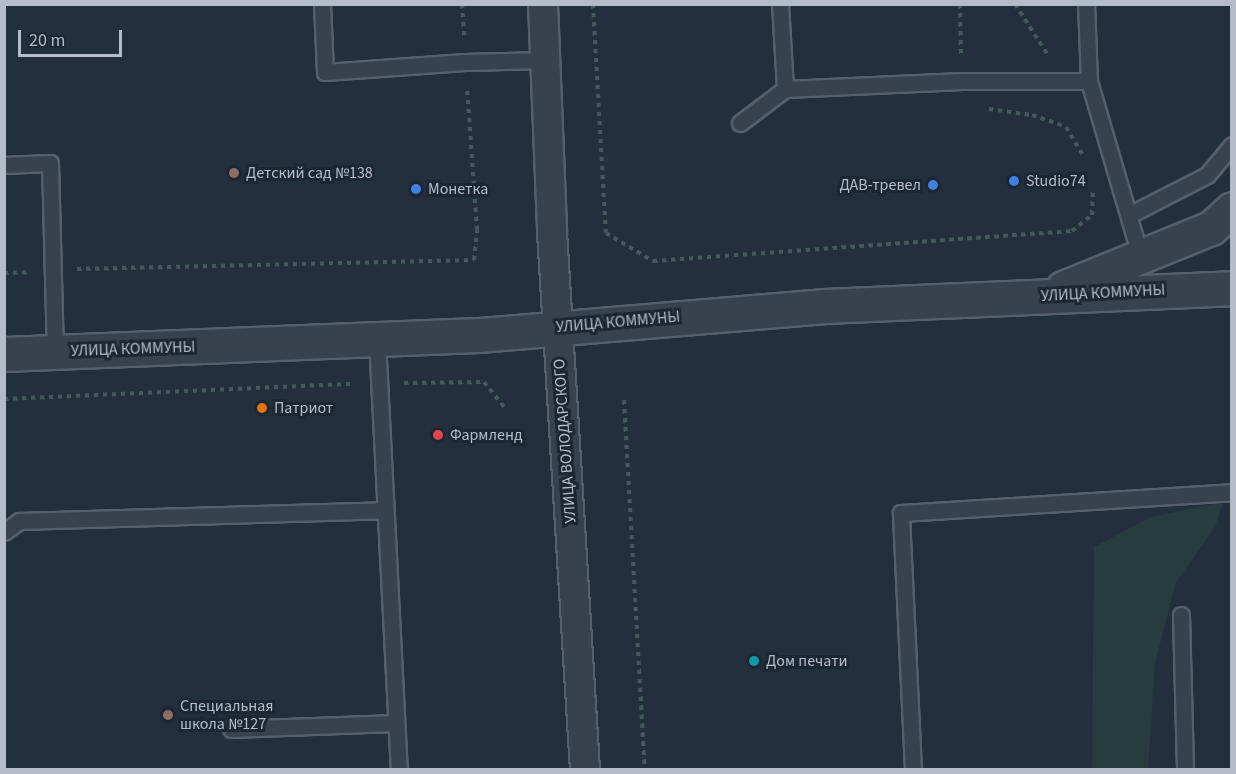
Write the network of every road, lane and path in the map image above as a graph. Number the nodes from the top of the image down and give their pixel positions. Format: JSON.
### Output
{"nodes":[{"id":1,"x":322,"y":4,"type":"edge"},
{"id":2,"x":462,"y":4,"type":"edge"},
{"id":3,"x":543,"y":4,"type":"edge"},
{"id":4,"x":593,"y":4,"type":"edge"},
{"id":5,"x":780,"y":4,"type":"edge"},
{"id":6,"x":1015,"y":4,"type":"edge"},
{"id":7,"x":1086,"y":4,"type":"edge"},
{"id":8,"x":546,"y":60,"type":"junction"},
{"id":9,"x":465,"y":62,"type":"junction"},
{"id":10,"x":1064,"y":81,"type":"junction"},
{"id":11,"x":1089,"y":81,"type":"junction"},
{"id":12,"x":785,"y":89,"type":"junction"},
{"id":13,"x":985,"y":108,"type":"dead end"},
{"id":14,"x":740,"y":123,"type":"dead end"},
{"id":15,"x":1232,"y":145,"type":"edge"},
{"id":16,"x":4,"y":165,"type":"edge"},
{"id":17,"x":1086,"y":166,"type":"dead end"},
{"id":18,"x":1093,"y":188,"type":"dead end"},
{"id":19,"x":1232,"y":209,"type":"edge"},
{"id":20,"x":1129,"y":215,"type":"junction"},
{"id":21,"x":1140,"y":255,"type":"junction"},
{"id":22,"x":55,"y":270,"type":"junction"},
{"id":23,"x":4,"y":273,"type":"edge"},
{"id":24,"x":1232,"y":288,"type":"edge"},
{"id":25,"x":1044,"y":296,"type":"junction"},
{"id":26,"x":558,"y":328,"type":"junction"},
{"id":27,"x":377,"y":339,"type":"junction"},
{"id":28,"x":55,"y":352,"type":"junction"},
{"id":29,"x":4,"y":354,"type":"edge"},
{"id":30,"x":377,"y":384,"type":"junction"},
{"id":31,"x":4,"y":399,"type":"edge"},
{"id":32,"x":624,"y":400,"type":"dead end"},
{"id":33,"x":505,"y":408,"type":"dead end"},
{"id":34,"x":1232,"y":492,"type":"edge"},
{"id":35,"x":384,"y":510,"type":"junction"},
{"id":36,"x":4,"y":532,"type":"edge"},
{"id":37,"x":1181,"y":615,"type":"dead end"},
{"id":38,"x":396,"y":723,"type":"junction"},
{"id":39,"x":231,"y":729,"type":"dead end"},
{"id":40,"x":399,"y":770,"type":"edge"},
{"id":41,"x":585,"y":770,"type":"edge"},
{"id":42,"x":645,"y":770,"type":"edge"},
{"id":43,"x":914,"y":770,"type":"edge"},
{"id":44,"x":1185,"y":770,"type":"edge"}],
"edges":[{"from":1,"to":9,"type":"lane"},
{"from":2,"to":9,"type":"path"},
{"from":3,"to":8,"type":"street","name":"УЛИЦА ВОЛОДАРСКОГО"},
{"from":4,"to":18,"type":"path"},
{"from":5,"to":12,"type":"lane"},
{"from":6,"to":10,"type":"path"},
{"from":7,"to":11,"type":"lane"},
{"from":8,"to":9,"type":"lane"},
{"from":8,"to":26,"type":"street","name":"УЛИЦА ВОЛОДАРСКОГО"},
{"from":9,"to":22,"type":"path"},
{"from":10,"to":11,"type":"lane"},
{"from":10,"to":12,"type":"lane"},
{"from":11,"to":20,"type":"lane"},
{"from":12,"to":14,"type":"lane"},
{"from":13,"to":17,"type":"path"},
{"from":15,"to":20,"type":"lane"},
{"from":16,"to":22,"type":"lane"},
{"from":19,"to":21,"type":"street"},
{"from":20,"to":21,"type":"lane"},
{"from":21,"to":25,"type":"street"},
{"from":22,"to":23,"type":"path"},
{"from":22,"to":28,"type":"lane"},
{"from":24,"to":25,"type":"street","name":"УЛИЦА КОММУНЫ"},
{"from":25,"to":26,"type":"street","name":"УЛИЦА КОММУНЫ"},
{"from":26,"to":27,"type":"street","name":"УЛИЦА КОММУНЫ"},
{"from":26,"to":41,"type":"street","name":"УЛИЦА ВОЛОДАРСКОГО"},
{"from":27,"to":28,"type":"street","name":"УЛИЦА КОММУНЫ"},
{"from":27,"to":30,"type":"lane"},
{"from":28,"to":29,"type":"street","name":"УЛИЦА КОММУНЫ"},
{"from":30,"to":31,"type":"path"},
{"from":30,"to":33,"type":"path"},
{"from":30,"to":35,"type":"lane"},
{"from":32,"to":42,"type":"path"},
{"from":34,"to":43,"type":"lane"},
{"from":35,"to":36,"type":"lane"},
{"from":35,"to":38,"type":"lane"},
{"from":37,"to":44,"type":"lane"},
{"from":38,"to":39,"type":"lane"},
{"from":38,"to":40,"type":"lane"}]}
